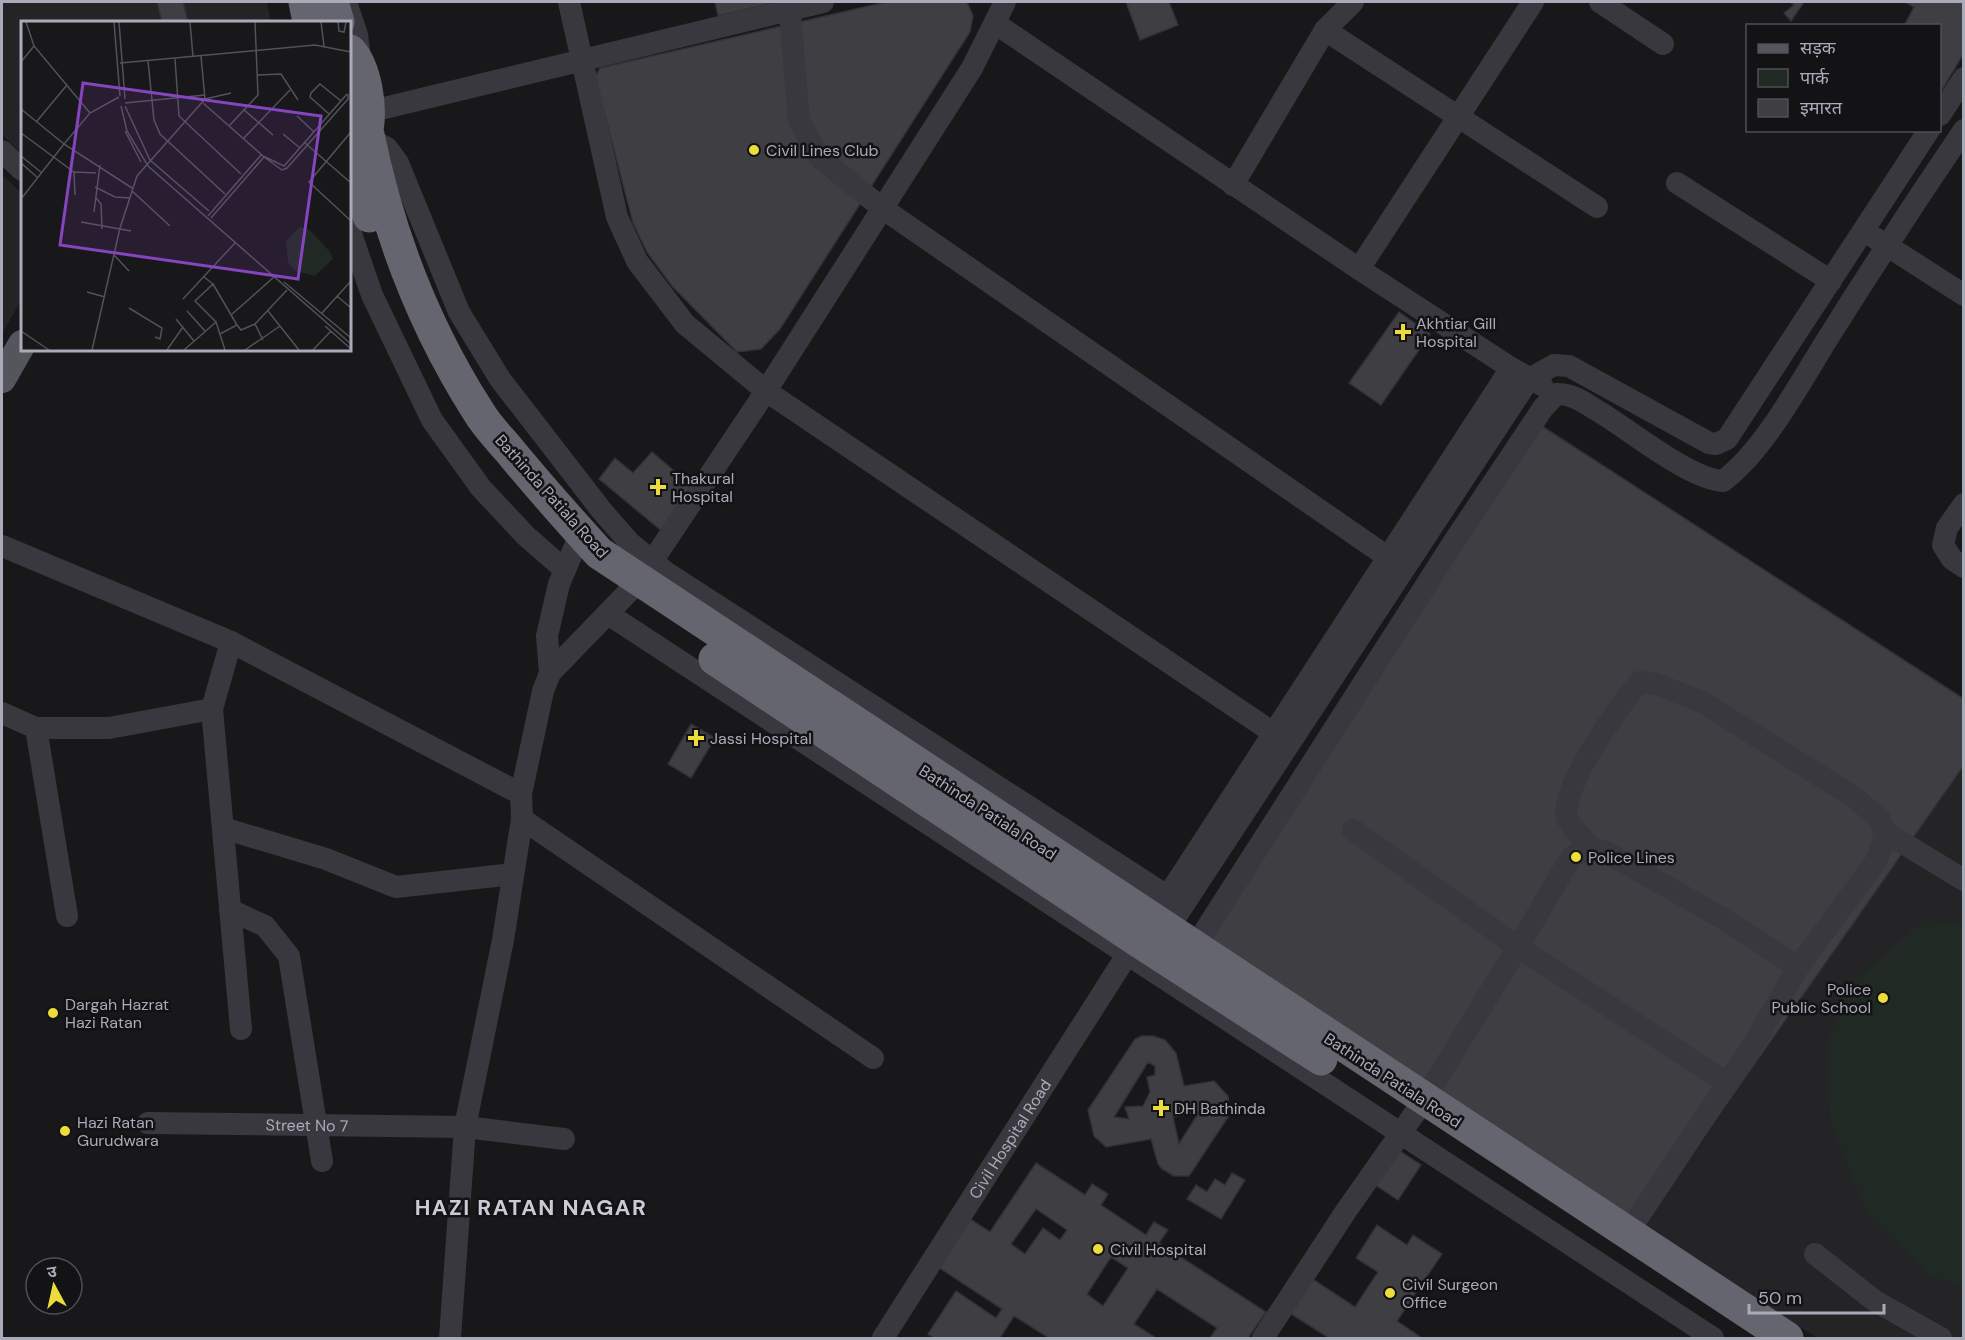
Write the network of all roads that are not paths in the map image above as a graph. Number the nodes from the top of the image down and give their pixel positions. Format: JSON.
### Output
{"nodes":[{"id":1,"x":305,"y":2,"type":"edge"},
{"id":2,"x":332,"y":2,"type":"edge"},
{"id":3,"x":346,"y":2,"type":"edge"},
{"id":4,"x":569,"y":2,"type":"edge"},
{"id":5,"x":823,"y":2,"type":"edge"},
{"id":6,"x":1005,"y":2,"type":"edge"},
{"id":7,"x":1353,"y":2,"type":"edge"},
{"id":8,"x":1533,"y":2,"type":"edge"},
{"id":9,"x":1600,"y":2,"type":"edge"},
{"id":10,"x":789,"y":5,"type":"edge"},
{"id":11,"x":309,"y":21,"type":"edge"},
{"id":12,"x":338,"y":21,"type":"edge"},
{"id":13,"x":996,"y":24,"type":"junction"},
{"id":14,"x":1325,"y":30,"type":"junction"},
{"id":15,"x":1663,"y":44,"type":"dead end"},
{"id":16,"x":583,"y":59,"type":"junction"},
{"id":17,"x":356,"y":65,"type":"edge"},
{"id":18,"x":1964,"y":78,"type":"edge"},
{"id":19,"x":1941,"y":113,"type":"edge"},
{"id":20,"x":1457,"y":117,"type":"junction"},
{"id":21,"x":363,"y":130,"type":"edge"},
{"id":22,"x":1964,"y":130,"type":"edge"},
{"id":23,"x":1928,"y":132,"type":"edge"},
{"id":24,"x":2,"y":151,"type":"edge"},
{"id":25,"x":21,"y":169,"type":"edge"},
{"id":26,"x":351,"y":170,"type":"edge"},
{"id":27,"x":1677,"y":183,"type":"dead end"},
{"id":28,"x":1233,"y":185,"type":"junction"},
{"id":29,"x":1597,"y":207,"type":"dead end"},
{"id":30,"x":882,"y":208,"type":"junction"},
{"id":31,"x":1863,"y":231,"type":"junction"},
{"id":32,"x":351,"y":234,"type":"edge"},
{"id":33,"x":1887,"y":245,"type":"junction"},
{"id":34,"x":1359,"y":269,"type":"junction"},
{"id":35,"x":1831,"y":281,"type":"junction"},
{"id":36,"x":1964,"y":295,"type":"edge"},
{"id":37,"x":21,"y":346,"type":"edge"},
{"id":38,"x":1520,"y":374,"type":"junction"},
{"id":39,"x":2,"y":379,"type":"edge"},
{"id":40,"x":766,"y":391,"type":"junction"},
{"id":41,"x":1556,"y":394,"type":"junction"},
{"id":42,"x":1964,"y":504,"type":"edge"},
{"id":43,"x":2,"y":546,"type":"edge"},
{"id":44,"x":572,"y":552,"type":"junction"},
{"id":45,"x":1389,"y":558,"type":"junction"},
{"id":46,"x":1964,"y":567,"type":"edge"},
{"id":47,"x":631,"y":589,"type":"junction"},
{"id":48,"x":231,"y":642,"type":"junction"},
{"id":49,"x":550,"y":673,"type":"junction"},
{"id":50,"x":212,"y":709,"type":"junction"},
{"id":51,"x":2,"y":713,"type":"edge"},
{"id":52,"x":36,"y":728,"type":"junction"},
{"id":53,"x":1275,"y":734,"type":"junction"},
{"id":54,"x":521,"y":794,"type":"junction"},
{"id":55,"x":522,"y":819,"type":"junction"},
{"id":56,"x":223,"y":828,"type":"junction"},
{"id":57,"x":1353,"y":830,"type":"dead end"},
{"id":58,"x":1885,"y":832,"type":"junction"},
{"id":59,"x":1590,"y":847,"type":"junction"},
{"id":60,"x":513,"y":874,"type":"junction"},
{"id":61,"x":1964,"y":880,"type":"edge"},
{"id":62,"x":230,"y":910,"type":"junction"},
{"id":63,"x":67,"y":916,"type":"dead end"},
{"id":64,"x":1155,"y":924,"type":"junction"},
{"id":65,"x":1202,"y":935,"type":"junction"},
{"id":66,"x":1518,"y":947,"type":"junction"},
{"id":67,"x":1798,"y":967,"type":"junction"},
{"id":68,"x":241,"y":1029,"type":"dead end"},
{"id":69,"x":873,"y":1058,"type":"dead end"},
{"id":70,"x":1727,"y":1083,"type":"junction"},
{"id":71,"x":1413,"y":1118,"type":"junction"},
{"id":72,"x":148,"y":1123,"type":"dead end"},
{"id":73,"x":316,"y":1125,"type":"junction"},
{"id":74,"x":465,"y":1127,"type":"junction"},
{"id":75,"x":564,"y":1139,"type":"dead end"},
{"id":76,"x":322,"y":1161,"type":"dead end"},
{"id":77,"x":1627,"y":1234,"type":"junction"},
{"id":78,"x":1815,"y":1254,"type":"dead end"},
{"id":79,"x":1722,"y":1320,"type":"edge"},
{"id":80,"x":450,"y":1338,"type":"edge"},
{"id":81,"x":883,"y":1338,"type":"edge"},
{"id":82,"x":1263,"y":1338,"type":"edge"},
{"id":83,"x":1749,"y":1338,"type":"edge"},
{"id":84,"x":1787,"y":1338,"type":"edge"},
{"id":85,"x":1941,"y":1338,"type":"edge"}],
"edges":[{"from":1,"to":11,"type":"highway"},
{"from":2,"to":12,"type":"highway"},
{"from":3,"to":17,"type":"street"},
{"from":4,"to":16,"type":"street"},
{"from":5,"to":10,"type":"street"},
{"from":6,"to":13,"type":"street"},
{"from":7,"to":14,"type":"street"},
{"from":8,"to":20,"type":"street"},
{"from":9,"to":15,"type":"street"},
{"from":10,"to":16,"type":"street"},
{"from":10,"to":30,"type":"street"},
{"from":13,"to":28,"type":"street"},
{"from":13,"to":30,"type":"street"},
{"from":14,"to":20,"type":"street"},
{"from":14,"to":28,"type":"street"},
{"from":16,"to":21,"type":"street"},
{"from":16,"to":40,"type":"street"},
{"from":17,"to":21,"type":"highway","name":"Bathinda Patiala Road"},
{"from":18,"to":19,"type":"street"},
{"from":20,"to":29,"type":"street"},
{"from":20,"to":34,"type":"street"},
{"from":21,"to":44,"type":"highway","name":"Bathinda Patiala Road"},
{"from":21,"to":47,"type":"street"},
{"from":22,"to":33,"type":"street"},
{"from":23,"to":31,"type":"street"},
{"from":24,"to":25,"type":"street"},
{"from":26,"to":44,"type":"highway"},
{"from":27,"to":35,"type":"street"},
{"from":28,"to":34,"type":"street"},
{"from":30,"to":40,"type":"street"},
{"from":30,"to":45,"type":"street"},
{"from":31,"to":33,"type":"street"},
{"from":31,"to":35,"type":"street"},
{"from":32,"to":44,"type":"street"},
{"from":33,"to":36,"type":"street"},
{"from":33,"to":41,"type":"street"},
{"from":34,"to":38,"type":"street"},
{"from":35,"to":38,"type":"street"},
{"from":37,"to":39,"type":"main road"},
{"from":38,"to":41,"type":"street"},
{"from":38,"to":45,"type":"street"},
{"from":38,"to":64,"type":"street"},
{"from":40,"to":47,"type":"street"},
{"from":40,"to":53,"type":"street"},
{"from":41,"to":65,"type":"street"},
{"from":42,"to":46,"type":"street"},
{"from":43,"to":48,"type":"street"},
{"from":44,"to":47,"type":"highway"},
{"from":44,"to":49,"type":"street"},
{"from":45,"to":53,"type":"street"},
{"from":47,"to":49,"type":"street"},
{"from":47,"to":64,"type":"highway"},
{"from":47,"to":64,"type":"street"},
{"from":48,"to":50,"type":"street"},
{"from":48,"to":54,"type":"street"},
{"from":49,"to":54,"type":"street"},
{"from":50,"to":52,"type":"street"},
{"from":50,"to":56,"type":"street"},
{"from":51,"to":52,"type":"street"},
{"from":52,"to":63,"type":"street"},
{"from":53,"to":64,"type":"street"},
{"from":54,"to":55,"type":"street"},
{"from":55,"to":60,"type":"street"},
{"from":55,"to":69,"type":"street"},
{"from":56,"to":60,"type":"street"},
{"from":56,"to":62,"type":"street"},
{"from":57,"to":66,"type":"street"},
{"from":58,"to":59,"type":"street"},
{"from":58,"to":61,"type":"street"},
{"from":58,"to":67,"type":"street"},
{"from":59,"to":66,"type":"street"},
{"from":59,"to":67,"type":"street"},
{"from":60,"to":74,"type":"street"},
{"from":62,"to":68,"type":"street"},
{"from":62,"to":73,"type":"street"},
{"from":64,"to":65,"type":"highway","name":"Bathinda Patiala Road"},
{"from":64,"to":71,"type":"highway"},
{"from":64,"to":81,"type":"street","name":"Civil Hospital Road"},
{"from":65,"to":71,"type":"highway","name":"Bathinda Patiala Road"},
{"from":66,"to":70,"type":"street"},
{"from":66,"to":71,"type":"street"},
{"from":67,"to":70,"type":"street"},
{"from":70,"to":77,"type":"street"},
{"from":71,"to":77,"type":"highway","name":"Bathinda Patiala Road"},
{"from":71,"to":79,"type":"highway"},
{"from":71,"to":82,"type":"street"},
{"from":72,"to":73,"type":"street","name":"Street No 7"},
{"from":73,"to":74,"type":"street","name":"Street No 7"},
{"from":73,"to":76,"type":"street"},
{"from":74,"to":75,"type":"street","name":"Street No 7"},
{"from":74,"to":80,"type":"street"},
{"from":77,"to":79,"type":"highway","name":"Bathinda Patiala Road"},
{"from":78,"to":85,"type":"street"},
{"from":79,"to":83,"type":"highway"},
{"from":79,"to":84,"type":"highway","name":"Bathinda Patiala Road"}]}
